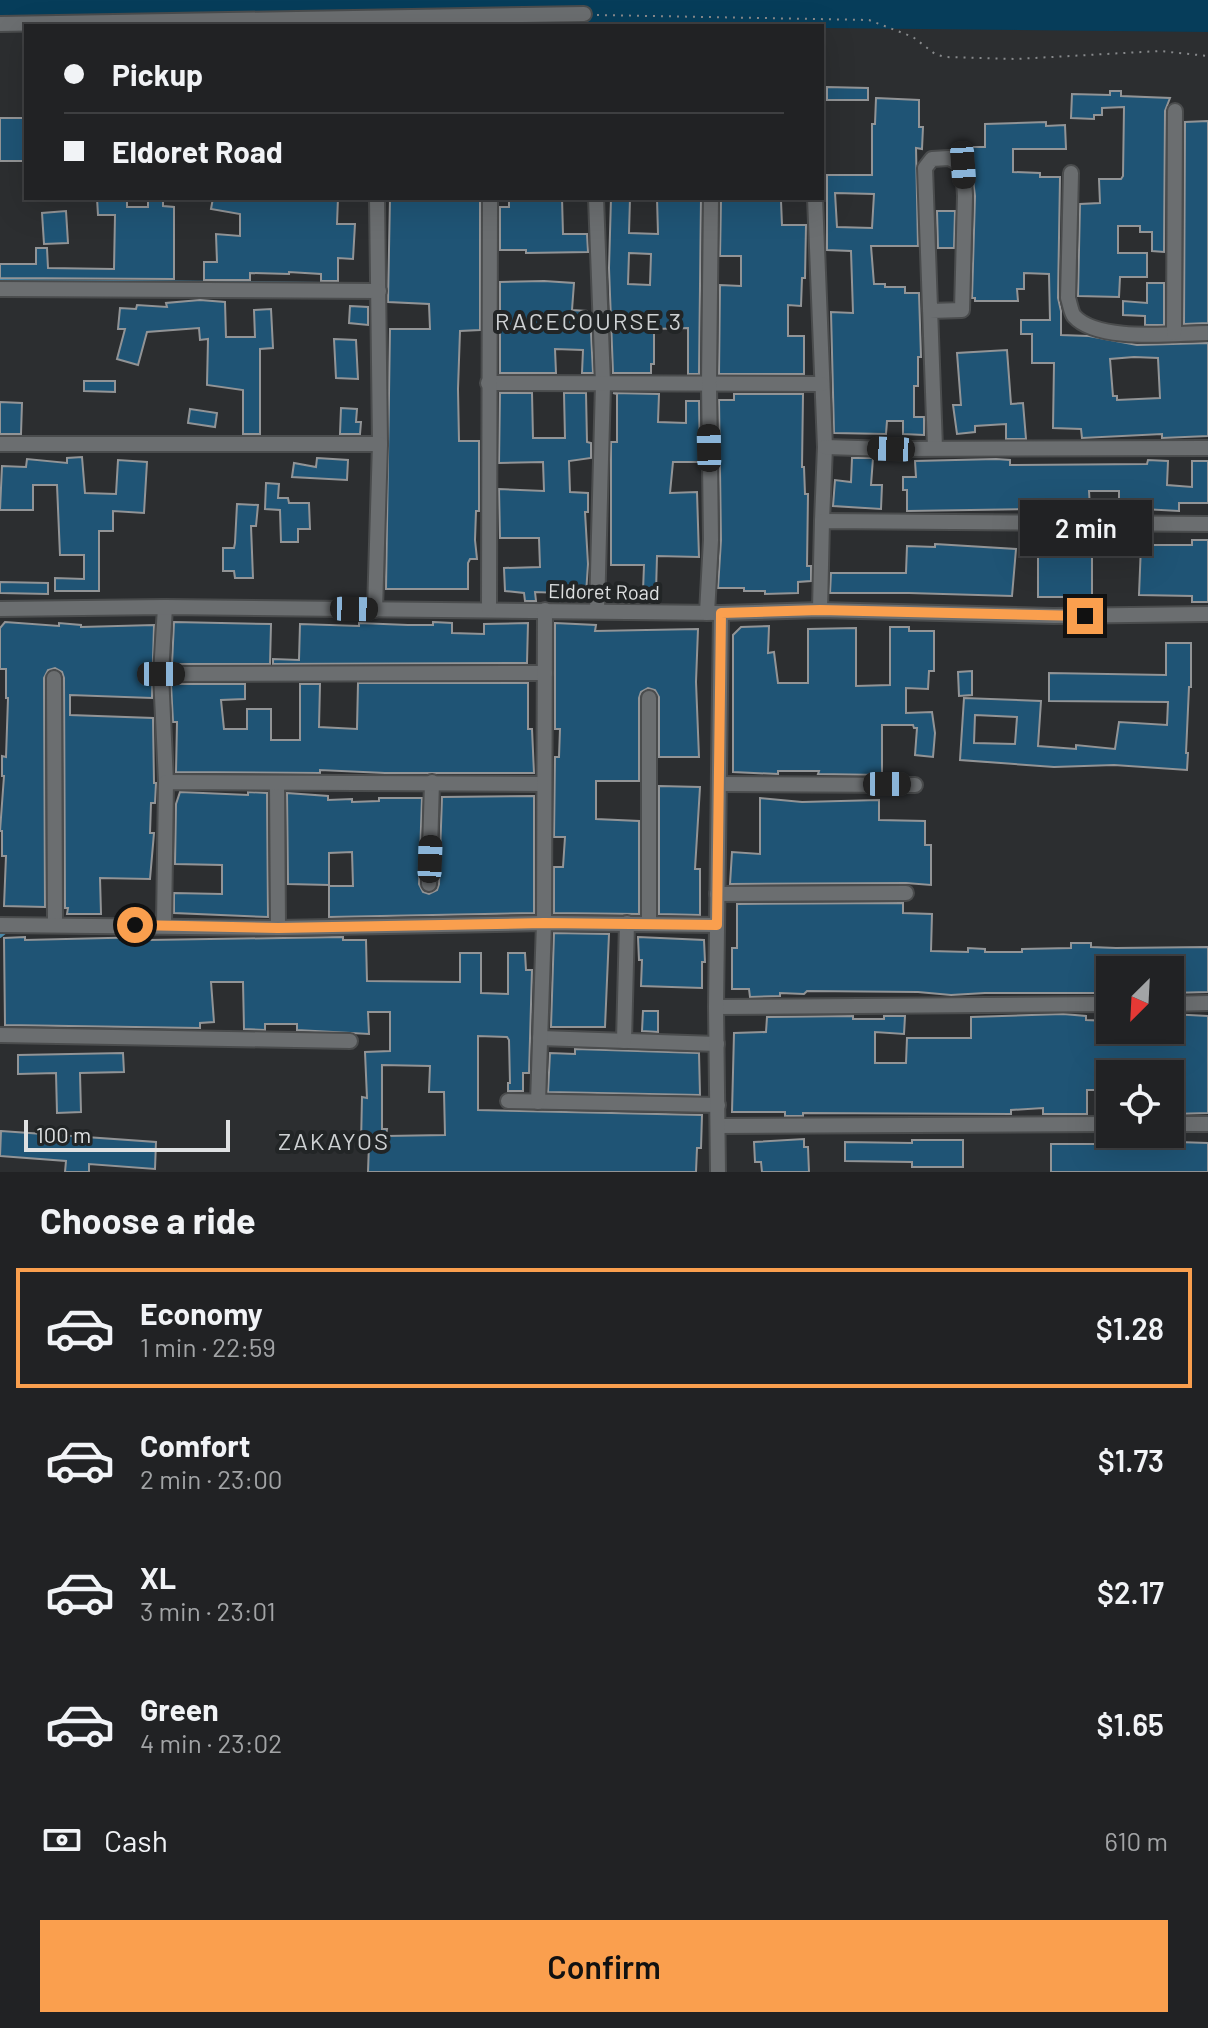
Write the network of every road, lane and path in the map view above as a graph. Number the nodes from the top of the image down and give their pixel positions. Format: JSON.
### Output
{"nodes":[{"id":1,"x":584,"y":14,"type":"joint"},
{"id":2,"x":0,"y":24,"type":"edge"},
{"id":3,"x":1208,"y":56,"type":"edge"},
{"id":4,"x":1175,"y":111,"type":"dead end"},
{"id":5,"x":1071,"y":173,"type":"dead end"},
{"id":6,"x":377,"y":200,"type":"edge"},
{"id":7,"x":490,"y":200,"type":"edge"},
{"id":8,"x":596,"y":200,"type":"edge"},
{"id":9,"x":711,"y":200,"type":"edge"},
{"id":10,"x":815,"y":200,"type":"edge"},
{"id":11,"x":0,"y":289,"type":"edge"},
{"id":12,"x":379,"y":291,"type":"junction"},
{"id":13,"x":930,"y":311,"type":"junction"},
{"id":14,"x":1174,"y":333,"type":"junction"},
{"id":15,"x":1208,"y":333,"type":"edge"},
{"id":16,"x":488,"y":383,"type":"junction"},
{"id":17,"x":709,"y":383,"type":"junction"},
{"id":18,"x":603,"y":384,"type":"junction"},
{"id":19,"x":822,"y":384,"type":"junction"},
{"id":20,"x":0,"y":444,"type":"edge"},
{"id":21,"x":380,"y":444,"type":"junction"},
{"id":22,"x":825,"y":447,"type":"junction"},
{"id":23,"x":935,"y":448,"type":"junction"},
{"id":24,"x":1208,"y":448,"type":"edge"},
{"id":25,"x":822,"y":521,"type":"junction"},
{"id":26,"x":1208,"y":524,"type":"edge"},
{"id":27,"x":165,"y":607,"type":"junction"},
{"id":28,"x":0,"y":609,"type":"edge"},
{"id":29,"x":489,"y":609,"type":"junction"},
{"id":30,"x":375,"y":610,"type":"junction"},
{"id":31,"x":545,"y":610,"type":"junction"},
{"id":32,"x":820,"y":610,"type":"junction"},
{"id":33,"x":597,"y":611,"type":"junction"},
{"id":34,"x":714,"y":613,"type":"junction"},
{"id":35,"x":1208,"y":614,"type":"edge"},
{"id":36,"x":545,"y":673,"type":"junction"},
{"id":37,"x":161,"y":674,"type":"junction"},
{"id":38,"x":54,"y":678,"type":"dead end"},
{"id":39,"x":649,"y":698,"type":"dead end"},
{"id":40,"x":166,"y":782,"type":"junction"},
{"id":41,"x":432,"y":782,"type":"junction"},
{"id":42,"x":277,"y":783,"type":"junction"},
{"id":43,"x":543,"y":784,"type":"junction"},
{"id":44,"x":720,"y":784,"type":"junction"},
{"id":45,"x":915,"y":785,"type":"dead end"},
{"id":46,"x":429,"y":884,"type":"dead end"},
{"id":47,"x":906,"y":893,"type":"dead end"},
{"id":48,"x":717,"y":894,"type":"junction"},
{"id":49,"x":55,"y":923,"type":"junction"},
{"id":50,"x":544,"y":923,"type":"junction"},
{"id":51,"x":627,"y":923,"type":"junction"},
{"id":52,"x":649,"y":923,"type":"junction"},
{"id":53,"x":0,"y":925,"type":"edge"},
{"id":54,"x":164,"y":925,"type":"junction"},
{"id":55,"x":717,"y":925,"type":"junction"},
{"id":56,"x":278,"y":928,"type":"junction"},
{"id":57,"x":1208,"y":1003,"type":"edge"},
{"id":58,"x":1096,"y":1004,"type":"edge"},
{"id":59,"x":1184,"y":1004,"type":"edge"},
{"id":60,"x":716,"y":1007,"type":"junction"},
{"id":61,"x":0,"y":1035,"type":"edge"},
{"id":62,"x":540,"y":1038,"type":"junction"},
{"id":63,"x":350,"y":1041,"type":"dead end"},
{"id":64,"x":624,"y":1041,"type":"junction"},
{"id":65,"x":717,"y":1044,"type":"junction"},
{"id":66,"x":508,"y":1101,"type":"dead end"},
{"id":67,"x":538,"y":1102,"type":"junction"},
{"id":68,"x":718,"y":1105,"type":"junction"},
{"id":69,"x":1096,"y":1124,"type":"edge"},
{"id":70,"x":1184,"y":1124,"type":"edge"},
{"id":71,"x":1208,"y":1124,"type":"edge"},
{"id":72,"x":718,"y":1126,"type":"junction"},
{"id":73,"x":718,"y":1172,"type":"edge"}],
"edges":[{"from":1,"to":2,"type":"street"},
{"from":1,"to":3,"type":"path"},
{"from":4,"to":14,"type":"street"},
{"from":5,"to":14,"type":"street"},
{"from":6,"to":12,"type":"street"},
{"from":7,"to":16,"type":"street"},
{"from":8,"to":18,"type":"street"},
{"from":9,"to":17,"type":"street"},
{"from":10,"to":19,"type":"street"},
{"from":11,"to":12,"type":"street"},
{"from":12,"to":21,"type":"street"},
{"from":13,"to":13,"type":"street"},
{"from":13,"to":23,"type":"street"},
{"from":14,"to":15,"type":"street"},
{"from":16,"to":18,"type":"street"},
{"from":16,"to":29,"type":"street"},
{"from":17,"to":18,"type":"street"},
{"from":17,"to":19,"type":"street"},
{"from":17,"to":34,"type":"street"},
{"from":18,"to":33,"type":"street"},
{"from":19,"to":22,"type":"street"},
{"from":20,"to":21,"type":"street"},
{"from":21,"to":30,"type":"street"},
{"from":22,"to":23,"type":"street"},
{"from":22,"to":25,"type":"street"},
{"from":23,"to":24,"type":"street"},
{"from":25,"to":26,"type":"street"},
{"from":25,"to":32,"type":"street"},
{"from":27,"to":28,"type":"street","name":"Eldoret Road"},
{"from":27,"to":30,"type":"street","name":"Eldoret Road"},
{"from":27,"to":37,"type":"street"},
{"from":29,"to":30,"type":"street","name":"Eldoret Road"},
{"from":29,"to":31,"type":"street","name":"Eldoret Road"},
{"from":31,"to":33,"type":"street","name":"Eldoret Road"},
{"from":31,"to":36,"type":"street"},
{"from":32,"to":34,"type":"street","name":"Eldoret Road"},
{"from":32,"to":35,"type":"street","name":"Eldoret Road"},
{"from":33,"to":34,"type":"street","name":"Eldoret Road"},
{"from":34,"to":44,"type":"street"},
{"from":36,"to":37,"type":"street"},
{"from":36,"to":43,"type":"street"},
{"from":37,"to":40,"type":"street"},
{"from":38,"to":49,"type":"street"},
{"from":39,"to":52,"type":"street"},
{"from":40,"to":42,"type":"street"},
{"from":40,"to":54,"type":"street"},
{"from":41,"to":42,"type":"street"},
{"from":41,"to":43,"type":"street"},
{"from":41,"to":46,"type":"street"},
{"from":42,"to":56,"type":"street"},
{"from":43,"to":50,"type":"street"},
{"from":44,"to":45,"type":"street"},
{"from":44,"to":48,"type":"street"},
{"from":47,"to":48,"type":"street"},
{"from":48,"to":55,"type":"street"},
{"from":49,"to":53,"type":"street"},
{"from":49,"to":54,"type":"street"},
{"from":50,"to":51,"type":"street"},
{"from":50,"to":56,"type":"street"},
{"from":50,"to":62,"type":"street"},
{"from":51,"to":52,"type":"street"},
{"from":51,"to":64,"type":"street"},
{"from":52,"to":55,"type":"street"},
{"from":54,"to":56,"type":"street"},
{"from":55,"to":60,"type":"street"},
{"from":57,"to":59,"type":"street"},
{"from":58,"to":60,"type":"street"},
{"from":60,"to":65,"type":"street"},
{"from":61,"to":63,"type":"street"},
{"from":62,"to":64,"type":"street"},
{"from":62,"to":67,"type":"street"},
{"from":64,"to":65,"type":"street"},
{"from":65,"to":68,"type":"street"},
{"from":66,"to":67,"type":"street"},
{"from":67,"to":68,"type":"street"},
{"from":68,"to":72,"type":"street"},
{"from":69,"to":72,"type":"street"},
{"from":70,"to":71,"type":"street"},
{"from":72,"to":73,"type":"street"}]}
